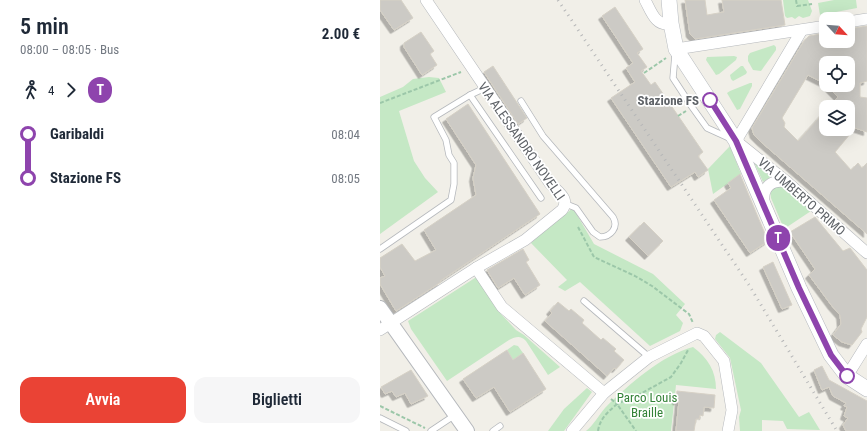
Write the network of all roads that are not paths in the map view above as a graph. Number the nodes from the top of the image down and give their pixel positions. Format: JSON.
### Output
{"nodes":[{"id":1,"x":426,"y":0,"type":"edge"},
{"id":2,"x":645,"y":0,"type":"edge"},
{"id":3,"x":669,"y":0,"type":"edge"},
{"id":4,"x":867,"y":19,"type":"edge"},
{"id":5,"x":855,"y":21,"type":"edge"},
{"id":6,"x":672,"y":23,"type":"junction"},
{"id":7,"x":819,"y":27,"type":"edge"},
{"id":8,"x":802,"y":30,"type":"junction"},
{"id":9,"x":676,"y":49,"type":"junction"},
{"id":10,"x":485,"y":88,"type":"junction"},
{"id":11,"x":470,"y":95,"type":"junction"},
{"id":12,"x":521,"y":101,"type":"dead end"},
{"id":13,"x":736,"y":141,"type":"junction"},
{"id":14,"x":787,"y":182,"type":"junction"},
{"id":15,"x":541,"y":198,"type":"dead end"},
{"id":16,"x":566,"y":204,"type":"junction"},
{"id":17,"x":764,"y":206,"type":"junction"},
{"id":18,"x":380,"y":249,"type":"edge"},
{"id":19,"x":867,"y":253,"type":"edge"},
{"id":20,"x":476,"y":268,"type":"junction"},
{"id":21,"x":584,"y":301,"type":"dead end"},
{"id":22,"x":380,"y":308,"type":"edge"},
{"id":23,"x":385,"y":327,"type":"edge"},
{"id":24,"x":867,"y":344,"type":"edge"},
{"id":25,"x":649,"y":357,"type":"junction"},
{"id":26,"x":847,"y":376,"type":"junction"},
{"id":27,"x":867,"y":389,"type":"edge"},
{"id":28,"x":604,"y":393,"type":"junction"},
{"id":29,"x":456,"y":414,"type":"junction"},
{"id":30,"x":380,"y":418,"type":"edge"},
{"id":31,"x":500,"y":426,"type":"dead end"},
{"id":32,"x":406,"y":431,"type":"edge"},
{"id":33,"x":430,"y":431,"type":"edge"},
{"id":34,"x":467,"y":431,"type":"edge"},
{"id":35,"x":493,"y":431,"type":"edge"},
{"id":36,"x":572,"y":431,"type":"edge"},
{"id":37,"x":728,"y":431,"type":"edge"}],
"edges":[{"from":1,"to":10,"type":"street","name":"VIA ALESSANDRO NOVELLI"},
{"from":2,"to":6,"type":"street"},
{"from":3,"to":6,"type":"main road"},
{"from":4,"to":5,"type":"street"},
{"from":6,"to":9,"type":"main road"},
{"from":7,"to":8,"type":"street"},
{"from":8,"to":9,"type":"street"},
{"from":8,"to":13,"type":"street"},
{"from":9,"to":13,"type":"main road"},
{"from":10,"to":11,"type":"lane"},
{"from":10,"to":16,"type":"street","name":"VIA ALESSANDRO NOVELLI"},
{"from":11,"to":15,"type":"lane"},
{"from":11,"to":18,"type":"lane"},
{"from":12,"to":16,"type":"lane"},
{"from":13,"to":14,"type":"street","name":"VIA UMBERTO PRIMO"},
{"from":13,"to":17,"type":"main road"},
{"from":14,"to":17,"type":"street"},
{"from":14,"to":19,"type":"street","name":"VIA UMBERTO PRIMO"},
{"from":16,"to":20,"type":"street","name":"VIA ALESSANDRO NOVELLI"},
{"from":17,"to":26,"type":"main road"},
{"from":20,"to":23,"type":"street","name":"VIA ALESSANDRO NOVELLI"},
{"from":20,"to":28,"type":"street"},
{"from":21,"to":25,"type":"lane"},
{"from":22,"to":23,"type":"street"},
{"from":23,"to":29,"type":"street"},
{"from":24,"to":26,"type":"street"},
{"from":25,"to":28,"type":"street"},
{"from":25,"to":37,"type":"street"},
{"from":26,"to":27,"type":"main road"},
{"from":28,"to":36,"type":"street"},
{"from":29,"to":33,"type":"lane"},
{"from":29,"to":34,"type":"street"},
{"from":30,"to":32,"type":"lane"},
{"from":31,"to":35,"type":"lane"}]}
